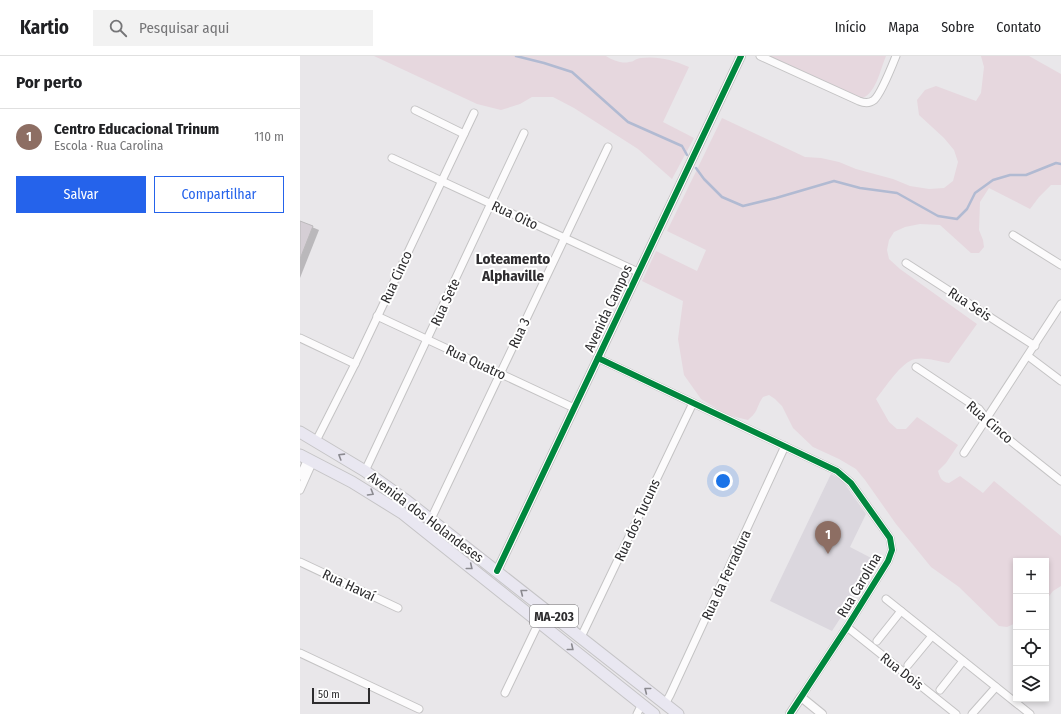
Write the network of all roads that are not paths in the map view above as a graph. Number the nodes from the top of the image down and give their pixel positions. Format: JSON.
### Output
{"nodes":[{"id":1,"x":741,"y":56,"type":"edge"},
{"id":2,"x":760,"y":56,"type":"edge"},
{"id":3,"x":896,"y":56,"type":"edge"},
{"id":4,"x":415,"y":110,"type":"dead end"},
{"id":5,"x":474,"y":113,"type":"dead end"},
{"id":6,"x":524,"y":133,"type":"dead end"},
{"id":7,"x":464,"y":134,"type":"junction"},
{"id":8,"x":608,"y":147,"type":"dead end"},
{"id":9,"x":392,"y":158,"type":"dead end"},
{"id":10,"x":441,"y":181,"type":"junction"},
{"id":11,"x":491,"y":204,"type":"junction"},
{"id":12,"x":1013,"y":235,"type":"dead end"},
{"id":13,"x":564,"y":238,"type":"junction"},
{"id":14,"x":906,"y":263,"type":"dead end"},
{"id":15,"x":1061,"y":265,"type":"edge"},
{"id":16,"x":638,"y":272,"type":"junction"},
{"id":17,"x":1061,"y":304,"type":"edge"},
{"id":18,"x":377,"y":316,"type":"junction"},
{"id":19,"x":300,"y":338,"type":"edge"},
{"id":20,"x":427,"y":340,"type":"junction"},
{"id":21,"x":1035,"y":346,"type":"junction"},
{"id":22,"x":1028,"y":356,"type":"junction"},
{"id":23,"x":598,"y":358,"type":"junction"},
{"id":24,"x":355,"y":364,"type":"junction"},
{"id":25,"x":916,"y":367,"type":"dead end"},
{"id":26,"x":500,"y":373,"type":"junction"},
{"id":27,"x":1061,"y":381,"type":"edge"},
{"id":28,"x":693,"y":403,"type":"junction"},
{"id":29,"x":574,"y":408,"type":"junction"},
{"id":30,"x":987,"y":419,"type":"junction"},
{"id":31,"x":300,"y":432,"type":"edge"},
{"id":32,"x":316,"y":441,"type":"junction"},
{"id":33,"x":785,"y":446,"type":"junction"},
{"id":34,"x":964,"y":453,"type":"dead end"},
{"id":35,"x":307,"y":458,"type":"edge"},
{"id":36,"x":365,"y":471,"type":"junction"},
{"id":37,"x":300,"y":476,"type":"edge"},
{"id":38,"x":1061,"y":482,"type":"edge"},
{"id":39,"x":300,"y":490,"type":"edge"},
{"id":40,"x":431,"y":519,"type":"junction"},
{"id":41,"x":300,"y":562,"type":"edge"},
{"id":42,"x":497,"y":571,"type":"junction"},
{"id":43,"x":886,"y":599,"type":"dead end"},
{"id":44,"x":398,"y":608,"type":"dead end"},
{"id":45,"x":901,"y":611,"type":"junction"},
{"id":46,"x":539,"y":622,"type":"junction"},
{"id":47,"x":847,"y":628,"type":"junction"},
{"id":48,"x":932,"y":636,"type":"junction"},
{"id":49,"x":581,"y":637,"type":"junction"},
{"id":50,"x":877,"y":641,"type":"dead end"},
{"id":51,"x":300,"y":653,"type":"edge"},
{"id":52,"x":963,"y":661,"type":"junction"},
{"id":53,"x":908,"y":665,"type":"dead end"},
{"id":54,"x":996,"y":687,"type":"junction"},
{"id":55,"x":940,"y":690,"type":"dead end"},
{"id":56,"x":505,"y":693,"type":"dead end"},
{"id":57,"x":801,"y":697,"type":"junction"},
{"id":58,"x":665,"y":704,"type":"junction"},
{"id":59,"x":419,"y":709,"type":"dead end"},
{"id":60,"x":640,"y":709,"type":"edge"},
{"id":61,"x":1028,"y":713,"type":"edge"},
{"id":62,"x":654,"y":714,"type":"edge"},
{"id":63,"x":678,"y":714,"type":"edge"},
{"id":64,"x":790,"y":714,"type":"edge"},
{"id":65,"x":822,"y":714,"type":"edge"},
{"id":66,"x":956,"y":714,"type":"edge"},
{"id":67,"x":972,"y":714,"type":"edge"}],
"edges":[{"from":1,"to":16,"type":"street","name":"Avenida Campos"},
{"from":2,"to":3,"type":"street"},
{"from":4,"to":7,"type":"street"},
{"from":5,"to":7,"type":"street","name":"Rua Cinco"},
{"from":6,"to":11,"type":"street","name":"Rua Sete"},
{"from":7,"to":10,"type":"street","name":"Rua Cinco"},
{"from":8,"to":13,"type":"street","name":"Rua 3"},
{"from":9,"to":10,"type":"street","name":"Rua Oito"},
{"from":10,"to":11,"type":"street","name":"Rua Oito"},
{"from":10,"to":18,"type":"street","name":"Rua Cinco"},
{"from":11,"to":13,"type":"street","name":"Rua Oito"},
{"from":11,"to":20,"type":"street","name":"Rua Sete"},
{"from":12,"to":15,"type":"street"},
{"from":13,"to":16,"type":"street","name":"Rua Oito"},
{"from":13,"to":26,"type":"street","name":"Rua 3"},
{"from":14,"to":21,"type":"street","name":"Rua Seis"},
{"from":16,"to":23,"type":"street","name":"Avenida Campos"},
{"from":17,"to":21,"type":"street"},
{"from":18,"to":20,"type":"street","name":"Rua Quatro"},
{"from":18,"to":24,"type":"street","name":"Rua Cinco"},
{"from":19,"to":24,"type":"street"},
{"from":20,"to":26,"type":"street","name":"Rua Quatro"},
{"from":20,"to":36,"type":"street","name":"Rua Sete"},
{"from":21,"to":22,"type":"street"},
{"from":22,"to":27,"type":"street"},
{"from":22,"to":30,"type":"street"},
{"from":23,"to":28,"type":"street","name":"Rua Carolina"},
{"from":23,"to":29,"type":"street","name":"Avenida Campos"},
{"from":24,"to":32,"type":"street","name":"Rua Cinco"},
{"from":25,"to":30,"type":"street","name":"Rua Cinco"},
{"from":26,"to":29,"type":"street","name":"Rua Quatro"},
{"from":26,"to":40,"type":"street","name":"Rua 3"},
{"from":28,"to":33,"type":"street","name":"Rua Carolina"},
{"from":28,"to":49,"type":"street","name":"Rua dos Tucuns"},
{"from":29,"to":42,"type":"street","name":"Avenida Campos"},
{"from":30,"to":34,"type":"street"},
{"from":30,"to":38,"type":"street","name":"Rua Cinco"},
{"from":31,"to":32,"type":"main road","name":"Avenida dos Holandeses","number":"MA-203"},
{"from":36,"to":32,"type":"main road","name":"Avenida dos Holandeses","number":"MA-203","one_way":true},
{"from":33,"to":47,"type":"street","name":"Rua Carolina"},
{"from":33,"to":58,"type":"street","name":"Rua da Ferradura"},
{"from":35,"to":37,"type":"street"},
{"from":35,"to":39,"type":"street"},
{"from":35,"to":46,"type":"main road","name":"Avenida dos Holandeses","number":"MA-203","one_way":true},
{"from":36,"to":40,"type":"main road","name":"Avenida dos Holandeses","number":"MA-203"},
{"from":40,"to":42,"type":"main road","name":"Avenida dos Holandeses","number":"MA-203"},
{"from":41,"to":44,"type":"street","name":"Rua Havaí"},
{"from":49,"to":42,"type":"main road","name":"Avenida dos Holandeses","number":"MA-203","one_way":true},
{"from":43,"to":45,"type":"street"},
{"from":45,"to":48,"type":"street"},
{"from":45,"to":50,"type":"street"},
{"from":46,"to":56,"type":"street"},
{"from":46,"to":60,"type":"main road","name":"Avenida dos Holandeses","number":"MA-203","one_way":true},
{"from":47,"to":57,"type":"street","name":"Rua Carolina"},
{"from":47,"to":66,"type":"street","name":"Rua Dois"},
{"from":48,"to":52,"type":"street"},
{"from":48,"to":53,"type":"street"},
{"from":58,"to":49,"type":"main road","name":"Avenida dos Holandeses","number":"MA-203","one_way":true},
{"from":51,"to":59,"type":"street"},
{"from":52,"to":54,"type":"street"},
{"from":52,"to":55,"type":"street"},
{"from":54,"to":61,"type":"street"},
{"from":54,"to":67,"type":"street"},
{"from":57,"to":64,"type":"street","name":"Rua Carolina"},
{"from":57,"to":65,"type":"street"},
{"from":58,"to":63,"type":"main road","name":"Avenida dos Holandeses","number":"MA-203"},
{"from":60,"to":62,"type":"main road","name":"Avenida dos Holandeses","number":"MA-203"}]}
